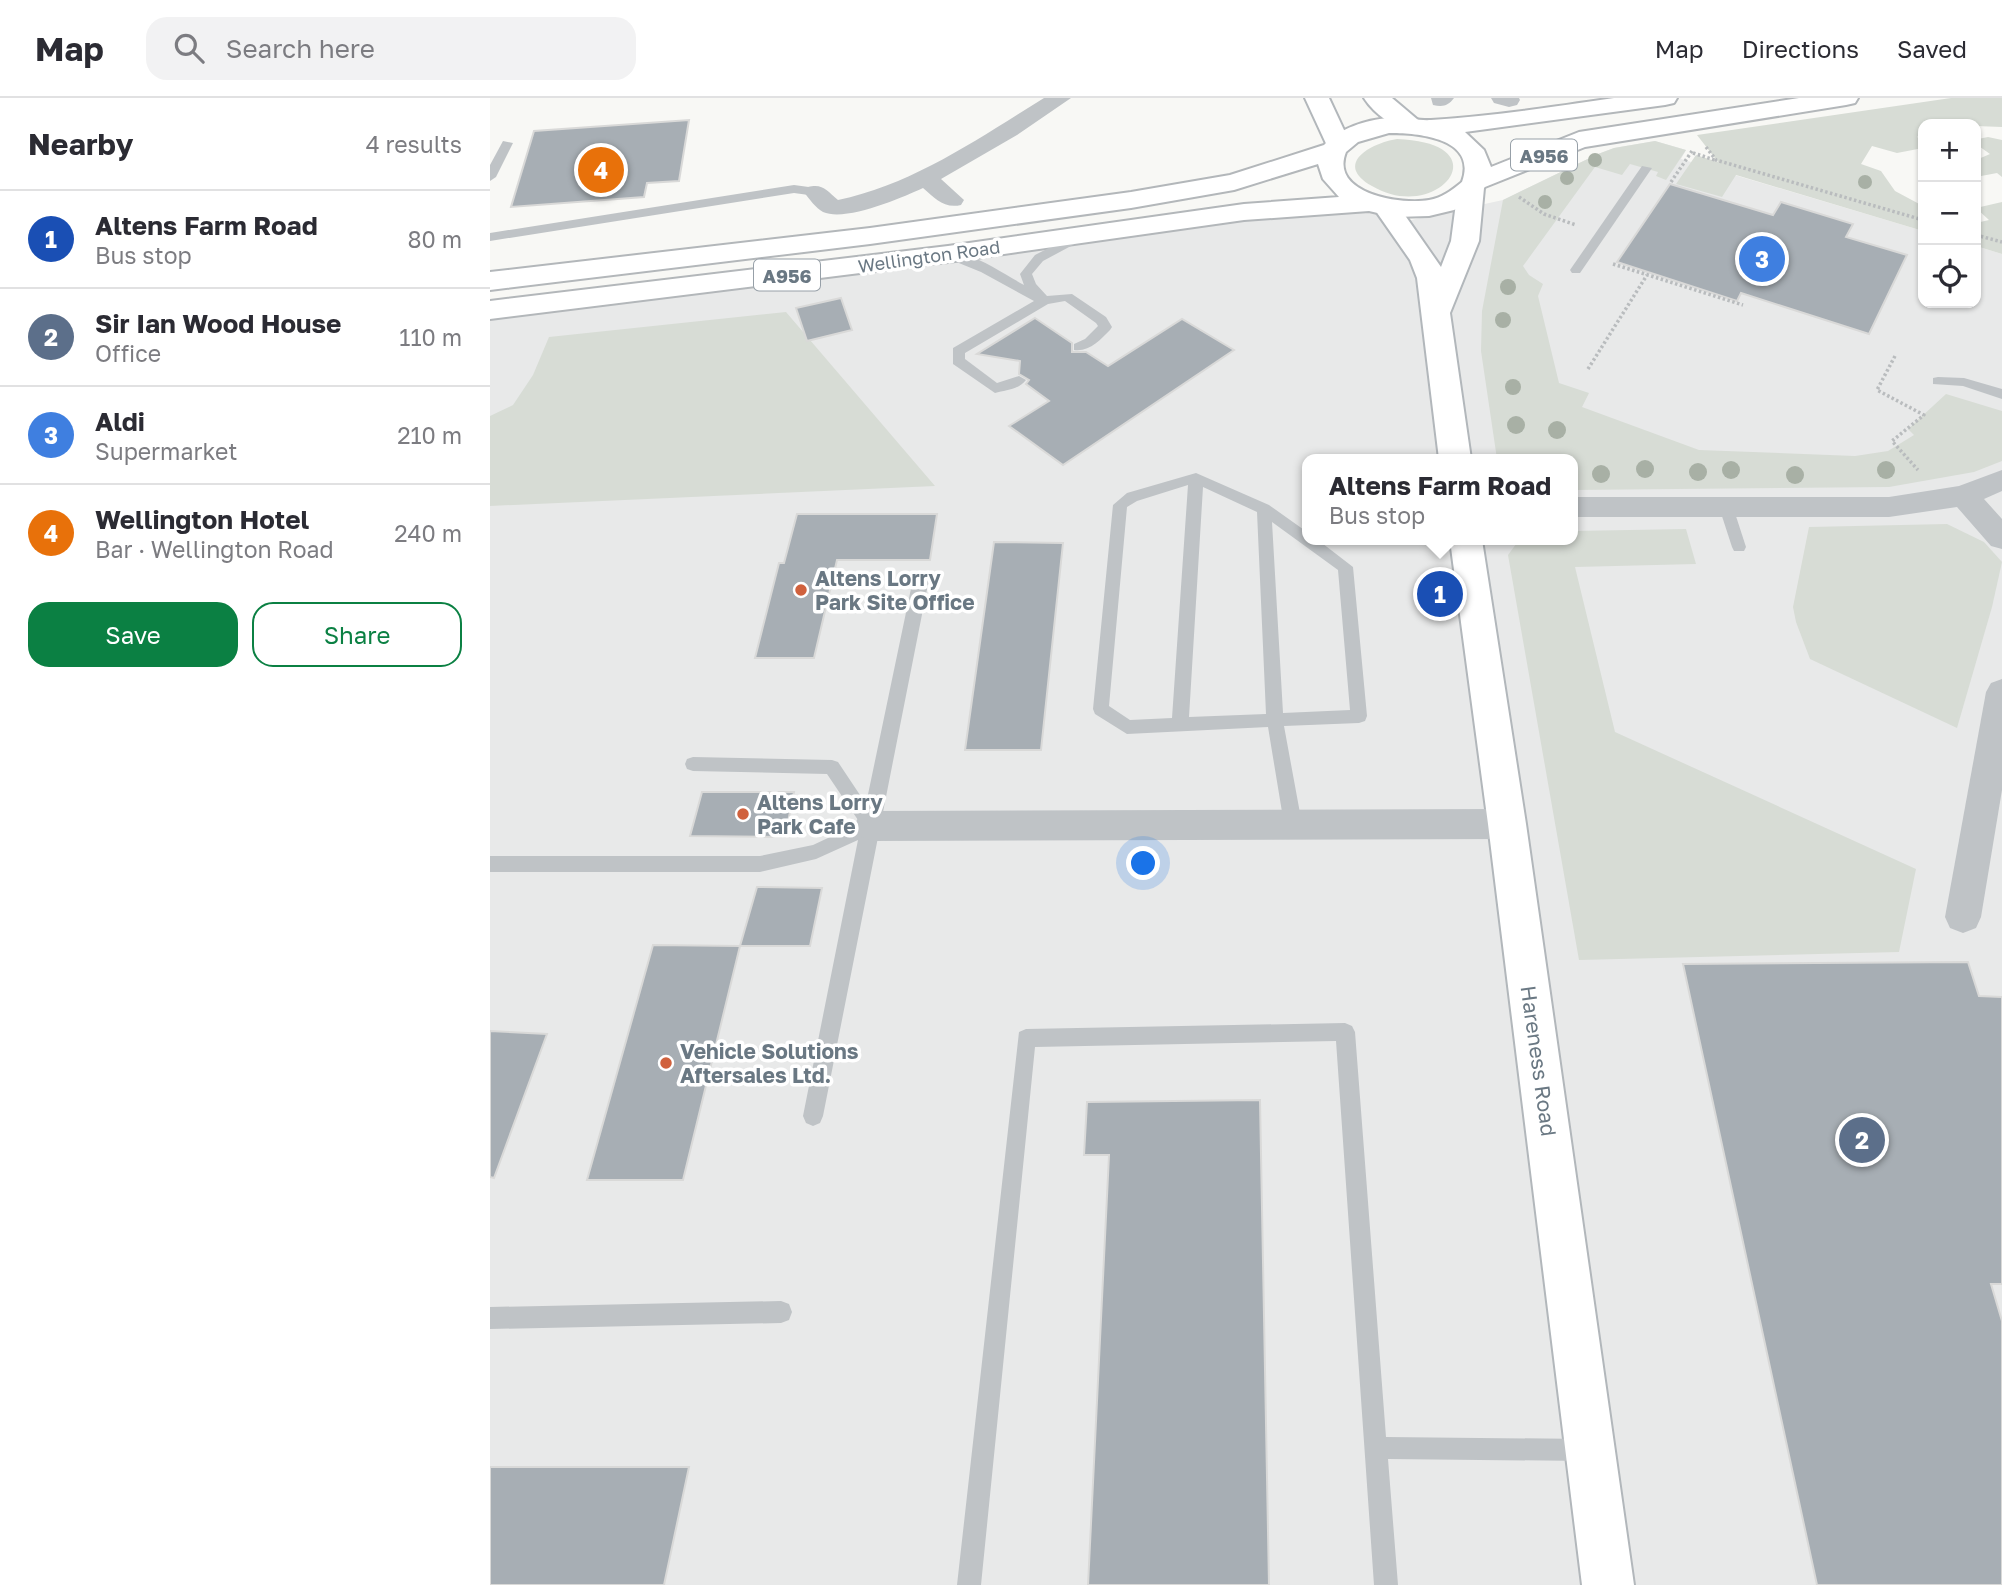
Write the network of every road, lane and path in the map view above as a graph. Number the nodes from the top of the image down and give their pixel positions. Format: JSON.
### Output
{"nodes":[{"id":1,"x":1060,"y":98,"type":"edge"},
{"id":2,"x":1317,"y":98,"type":"edge"},
{"id":3,"x":1376,"y":98,"type":"edge"},
{"id":4,"x":1665,"y":98,"type":"edge"},
{"id":5,"x":1846,"y":98,"type":"edge"},
{"id":6,"x":1687,"y":122,"type":"junction"},
{"id":7,"x":1419,"y":127,"type":"junction"},
{"id":8,"x":507,"y":143,"type":"dead end"},
{"id":9,"x":1336,"y":148,"type":"junction"},
{"id":10,"x":1691,"y":152,"type":"dead end"},
{"id":11,"x":1716,"y":160,"type":"junction"},
{"id":12,"x":1646,"y":168,"type":"dead end"},
{"id":13,"x":490,"y":177,"type":"edge"},
{"id":14,"x":926,"y":178,"type":"junction"},
{"id":15,"x":1473,"y":185,"type":"junction"},
{"id":16,"x":1509,"y":191,"type":"dead end"},
{"id":17,"x":816,"y":192,"type":"joint"},
{"id":18,"x":952,"y":200,"type":"dead end"},
{"id":19,"x":1378,"y":205,"type":"junction"},
{"id":20,"x":1918,"y":219,"type":"edge"},
{"id":21,"x":1601,"y":233,"type":"junction"},
{"id":22,"x":1083,"y":234,"type":"junction"},
{"id":23,"x":1981,"y":236,"type":"edge"},
{"id":24,"x":490,"y":237,"type":"edge"},
{"id":25,"x":2002,"y":242,"type":"edge"},
{"id":26,"x":948,"y":254,"type":"junction"},
{"id":27,"x":1576,"y":270,"type":"dead end"},
{"id":28,"x":1647,"y":275,"type":"junction"},
{"id":29,"x":490,"y":281,"type":"edge"},
{"id":30,"x":1044,"y":300,"type":"junction"},
{"id":31,"x":1743,"y":305,"type":"dead end"},
{"id":32,"x":490,"y":310,"type":"edge"},
{"id":33,"x":1436,"y":313,"type":"junction"},
{"id":34,"x":1079,"y":347,"type":"dead end"},
{"id":35,"x":1895,"y":356,"type":"dead end"},
{"id":36,"x":1588,"y":369,"type":"dead end"},
{"id":37,"x":1019,"y":380,"type":"dead end"},
{"id":38,"x":1938,"y":381,"type":"dead end"},
{"id":39,"x":2002,"y":394,"type":"edge"},
{"id":40,"x":1454,"y":454,"type":"edge"},
{"id":41,"x":1196,"y":478,"type":"junction"},
{"id":42,"x":2002,"y":480,"type":"edge"},
{"id":43,"x":1954,"y":498,"type":"junction"},
{"id":44,"x":1578,"y":507,"type":"edge"},
{"id":45,"x":1726,"y":507,"type":"junction"},
{"id":46,"x":1264,"y":509,"type":"junction"},
{"id":47,"x":1302,"y":536,"type":"edge"},
{"id":48,"x":2002,"y":538,"type":"edge"},
{"id":49,"x":1314,"y":545,"type":"edge"},
{"id":50,"x":1467,"y":545,"type":"edge"},
{"id":51,"x":1739,"y":547,"type":"dead end"},
{"id":52,"x":922,"y":579,"type":"dead end"},
{"id":53,"x":2002,"y":692,"type":"edge"},
{"id":54,"x":1275,"y":722,"type":"junction"},
{"id":55,"x":1180,"y":725,"type":"junction"},
{"id":56,"x":693,"y":764,"type":"dead end"},
{"id":57,"x":1293,"y":824,"type":"junction"},
{"id":58,"x":1507,"y":824,"type":"junction"},
{"id":59,"x":871,"y":826,"type":"junction"},
{"id":60,"x":490,"y":864,"type":"edge"},
{"id":61,"x":1963,"y":917,"type":"dead end"},
{"id":62,"x":813,"y":1116,"type":"dead end"},
{"id":63,"x":781,"y":1312,"type":"dead end"},
{"id":64,"x":490,"y":1318,"type":"edge"},
{"id":65,"x":1374,"y":1448,"type":"junction"},
{"id":66,"x":1590,"y":1450,"type":"junction"},
{"id":67,"x":1608,"y":1584,"type":"edge"},
{"id":68,"x":969,"y":1585,"type":"edge"},
{"id":69,"x":1386,"y":1585,"type":"edge"}],
"edges":[{"from":1,"to":14,"type":"street"},
{"from":2,"to":9,"type":"main road"},
{"from":3,"to":7,"type":"main road"},
{"from":4,"to":7,"type":"main road","number":"A956"},
{"from":5,"to":6,"type":"main road","number":"A956"},
{"from":6,"to":11,"type":"path"},
{"from":6,"to":15,"type":"main road","number":"A956"},
{"from":7,"to":9,"type":"main road","number":"A956"},
{"from":7,"to":15,"type":"main road","number":"A956"},
{"from":8,"to":13,"type":"lane"},
{"from":9,"to":19,"type":"main road"},
{"from":9,"to":29,"type":"main road","name":"Wellington Road","number":"A956"},
{"from":10,"to":11,"type":"path"},
{"from":11,"to":20,"type":"path"},
{"from":12,"to":21,"type":"lane"},
{"from":14,"to":17,"type":"street"},
{"from":14,"to":18,"type":"street"},
{"from":15,"to":19,"type":"main road","number":"A956"},
{"from":15,"to":33,"type":"main road"},
{"from":16,"to":21,"type":"path"},
{"from":17,"to":24,"type":"lane"},
{"from":19,"to":22,"type":"main road","name":"Wellington Road","number":"A956"},
{"from":19,"to":33,"type":"main road"},
{"from":21,"to":27,"type":"lane"},
{"from":21,"to":28,"type":"path"},
{"from":22,"to":26,"type":"main road","name":"Wellington Road","number":"A956"},
{"from":22,"to":30,"type":"lane"},
{"from":23,"to":25,"type":"path"},
{"from":26,"to":30,"type":"lane"},
{"from":26,"to":32,"type":"main road","name":"Wellington Road","number":"A956"},
{"from":28,"to":31,"type":"path"},
{"from":28,"to":36,"type":"path"},
{"from":30,"to":34,"type":"lane"},
{"from":30,"to":37,"type":"lane"},
{"from":33,"to":40,"type":"main road"},
{"from":35,"to":43,"type":"path"},
{"from":38,"to":39,"type":"lane"},
{"from":41,"to":46,"type":"lane"},
{"from":41,"to":55,"type":"lane"},
{"from":41,"to":55,"type":"lane"},
{"from":42,"to":43,"type":"street"},
{"from":43,"to":45,"type":"street"},
{"from":43,"to":48,"type":"street"},
{"from":44,"to":45,"type":"street"},
{"from":45,"to":51,"type":"lane"},
{"from":46,"to":47,"type":"lane"},
{"from":46,"to":54,"type":"lane"},
{"from":49,"to":54,"type":"lane"},
{"from":50,"to":58,"type":"main road","name":"Hareness Road"},
{"from":52,"to":59,"type":"lane"},
{"from":53,"to":61,"type":"street"},
{"from":54,"to":55,"type":"lane"},
{"from":54,"to":57,"type":"lane"},
{"from":56,"to":59,"type":"lane"},
{"from":57,"to":58,"type":"street"},
{"from":57,"to":59,"type":"street"},
{"from":58,"to":66,"type":"main road","name":"Hareness Road"},
{"from":59,"to":60,"type":"lane"},
{"from":59,"to":62,"type":"lane"},
{"from":63,"to":64,"type":"lane"},
{"from":65,"to":66,"type":"lane"},
{"from":65,"to":68,"type":"lane"},
{"from":65,"to":69,"type":"lane"},
{"from":66,"to":67,"type":"main road","name":"Hareness Road"}]}
